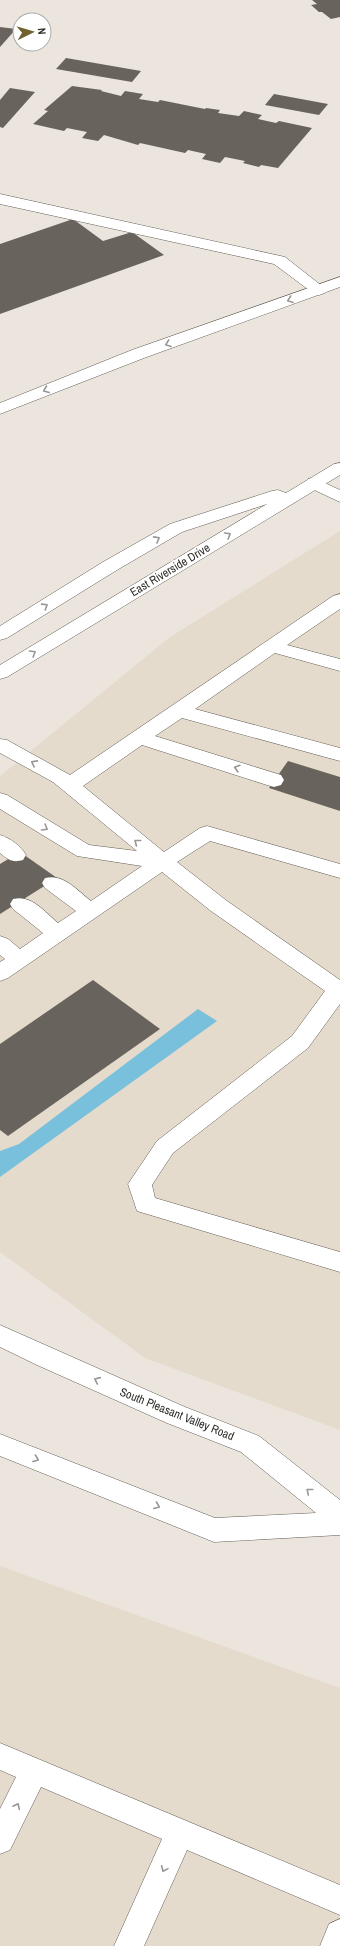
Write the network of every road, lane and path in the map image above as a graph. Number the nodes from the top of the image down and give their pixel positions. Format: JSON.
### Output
{"nodes":[{"id":1,"x":0,"y":200,"type":"edge"},
{"id":2,"x":340,"y":282,"type":"edge"},
{"id":3,"x":319,"y":290,"type":"junction"},
{"id":4,"x":0,"y":409,"type":"edge"},
{"id":5,"x":340,"y":468,"type":"edge"},
{"id":6,"x":314,"y":483,"type":"junction"},
{"id":7,"x":340,"y":497,"type":"edge"},
{"id":8,"x":340,"y":600,"type":"edge"},
{"id":9,"x":0,"y":634,"type":"edge"},
{"id":10,"x":273,"y":647,"type":"junction"},
{"id":11,"x":340,"y":665,"type":"edge"},
{"id":12,"x":0,"y":674,"type":"edge"},
{"id":13,"x":180,"y":711,"type":"junction"},
{"id":14,"x":140,"y":738,"type":"junction"},
{"id":15,"x":0,"y":745,"type":"edge"},
{"id":16,"x":340,"y":755,"type":"edge"},
{"id":17,"x":274,"y":780,"type":"dead end"},
{"id":18,"x":70,"y":785,"type":"junction"},
{"id":19,"x":5,"y":811,"type":"edge"},
{"id":20,"x":0,"y":842,"type":"edge"},
{"id":21,"x":16,"y":855,"type":"dead end"},
{"id":22,"x":163,"y":862,"type":"junction"},
{"id":23,"x":340,"y":871,"type":"edge"},
{"id":24,"x":53,"y":883,"type":"dead end"},
{"id":25,"x":20,"y":904,"type":"dead end"},
{"id":26,"x":90,"y":912,"type":"junction"},
{"id":27,"x":58,"y":934,"type":"junction"},
{"id":28,"x":0,"y":944,"type":"edge"},
{"id":29,"x":19,"y":960,"type":"junction"},
{"id":30,"x":0,"y":972,"type":"edge"},
{"id":31,"x":339,"y":990,"type":"edge"},
{"id":32,"x":340,"y":1262,"type":"edge"},
{"id":33,"x":0,"y":1334,"type":"edge"},
{"id":34,"x":0,"y":1445,"type":"edge"},
{"id":35,"x":340,"y":1516,"type":"edge"},
{"id":36,"x":340,"y":1523,"type":"edge"},
{"id":37,"x":0,"y":1756,"type":"edge"},
{"id":38,"x":34,"y":1771,"type":"junction"},
{"id":39,"x":180,"y":1833,"type":"junction"},
{"id":40,"x":0,"y":1840,"type":"edge"},
{"id":41,"x":340,"y":1900,"type":"edge"},
{"id":42,"x":340,"y":1934,"type":"edge"},
{"id":43,"x":129,"y":1946,"type":"edge"},
{"id":44,"x":335,"y":1946,"type":"edge"}],
"edges":[{"from":1,"to":3,"type":"main road"},
{"from":2,"to":3,"type":"main road"},
{"from":3,"to":4,"type":"main road","one_way":true},
{"from":5,"to":6,"type":"main road","name":"East Riverside Drive"},
{"from":6,"to":7,"type":"main road"},
{"from":9,"to":6,"type":"main road","one_way":true},
{"from":12,"to":6,"type":"main road","name":"East Riverside Drive","one_way":true},
{"from":8,"to":10,"type":"main road"},
{"from":10,"to":11,"type":"main road"},
{"from":10,"to":13,"type":"main road"},
{"from":13,"to":14,"type":"main road"},
{"from":13,"to":16,"type":"main road"},
{"from":17,"to":14,"type":"main road","one_way":true},
{"from":14,"to":18,"type":"main road"},
{"from":18,"to":15,"type":"main road","one_way":true},
{"from":22,"to":18,"type":"main road","one_way":true},
{"from":19,"to":22,"type":"main road","one_way":true},
{"from":20,"to":21,"type":"main road"},
{"from":22,"to":23,"type":"main road"},
{"from":22,"to":26,"type":"main road"},
{"from":22,"to":31,"type":"main road"},
{"from":24,"to":26,"type":"main road"},
{"from":25,"to":27,"type":"main road"},
{"from":26,"to":27,"type":"main road"},
{"from":27,"to":29,"type":"main road"},
{"from":28,"to":29,"type":"main road"},
{"from":29,"to":30,"type":"main road"},
{"from":31,"to":32,"type":"main road"},
{"from":35,"to":33,"type":"main road","name":"South Pleasant Valley Road","one_way":true},
{"from":34,"to":36,"type":"main road","one_way":true},
{"from":37,"to":38,"type":"main road"},
{"from":38,"to":39,"type":"main road"},
{"from":40,"to":38,"type":"main road","one_way":true},
{"from":39,"to":41,"type":"main road"},
{"from":39,"to":43,"type":"main road","one_way":true},
{"from":42,"to":44,"type":"main road"}]}
